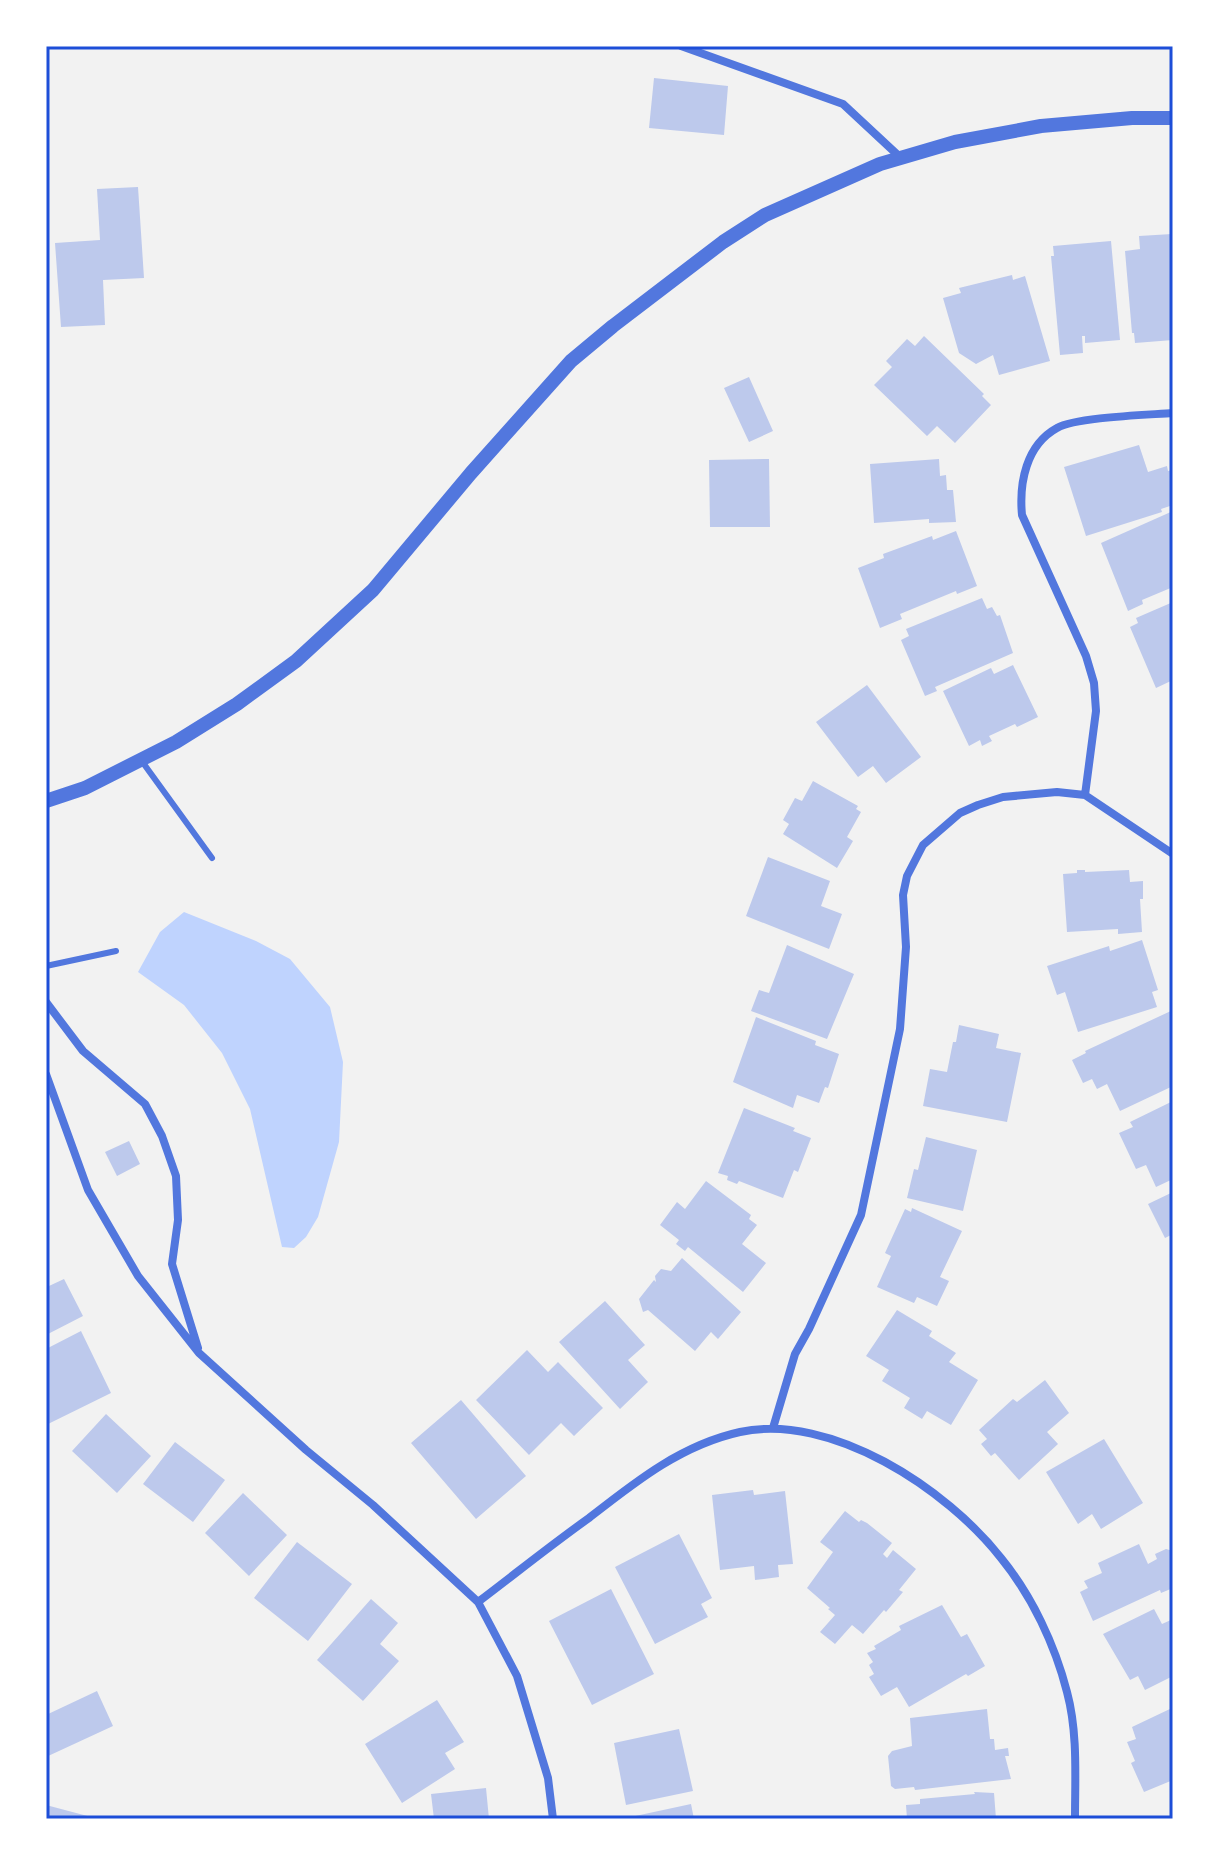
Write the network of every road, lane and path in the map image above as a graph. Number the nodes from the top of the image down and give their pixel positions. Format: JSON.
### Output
{"nodes":[{"id":1,"x":681,"y":46,"type":"edge"},
{"id":2,"x":1173,"y":118,"type":"edge"},
{"id":3,"x":902,"y":158,"type":"junction"},
{"id":4,"x":1173,"y":413,"type":"edge"},
{"id":5,"x":141,"y":760,"type":"junction"},
{"id":6,"x":1085,"y":795,"type":"junction"},
{"id":7,"x":46,"y":801,"type":"edge"},
{"id":8,"x":1173,"y":854,"type":"edge"},
{"id":9,"x":212,"y":858,"type":"dead end"},
{"id":10,"x":116,"y":951,"type":"dead end"},
{"id":11,"x":46,"y":966,"type":"edge"},
{"id":12,"x":46,"y":1002,"type":"edge"},
{"id":13,"x":46,"y":1074,"type":"edge"},
{"id":14,"x":199,"y":1353,"type":"junction"},
{"id":15,"x":773,"y":1428,"type":"junction"},
{"id":16,"x":478,"y":1602,"type":"junction"},
{"id":17,"x":553,"y":1819,"type":"edge"},
{"id":18,"x":1075,"y":1819,"type":"edge"}],
"edges":[{"from":1,"to":3,"type":"street"},
{"from":2,"to":3,"type":"street"},
{"from":3,"to":5,"type":"street"},
{"from":4,"to":6,"type":"street"},
{"from":5,"to":7,"type":"street"},
{"from":5,"to":9,"type":"lane"},
{"from":6,"to":8,"type":"street"},
{"from":6,"to":15,"type":"street"},
{"from":10,"to":11,"type":"lane"},
{"from":12,"to":14,"type":"street"},
{"from":13,"to":14,"type":"street"},
{"from":14,"to":16,"type":"street"},
{"from":15,"to":16,"type":"street"},
{"from":15,"to":18,"type":"street"},
{"from":16,"to":17,"type":"street"}]}
